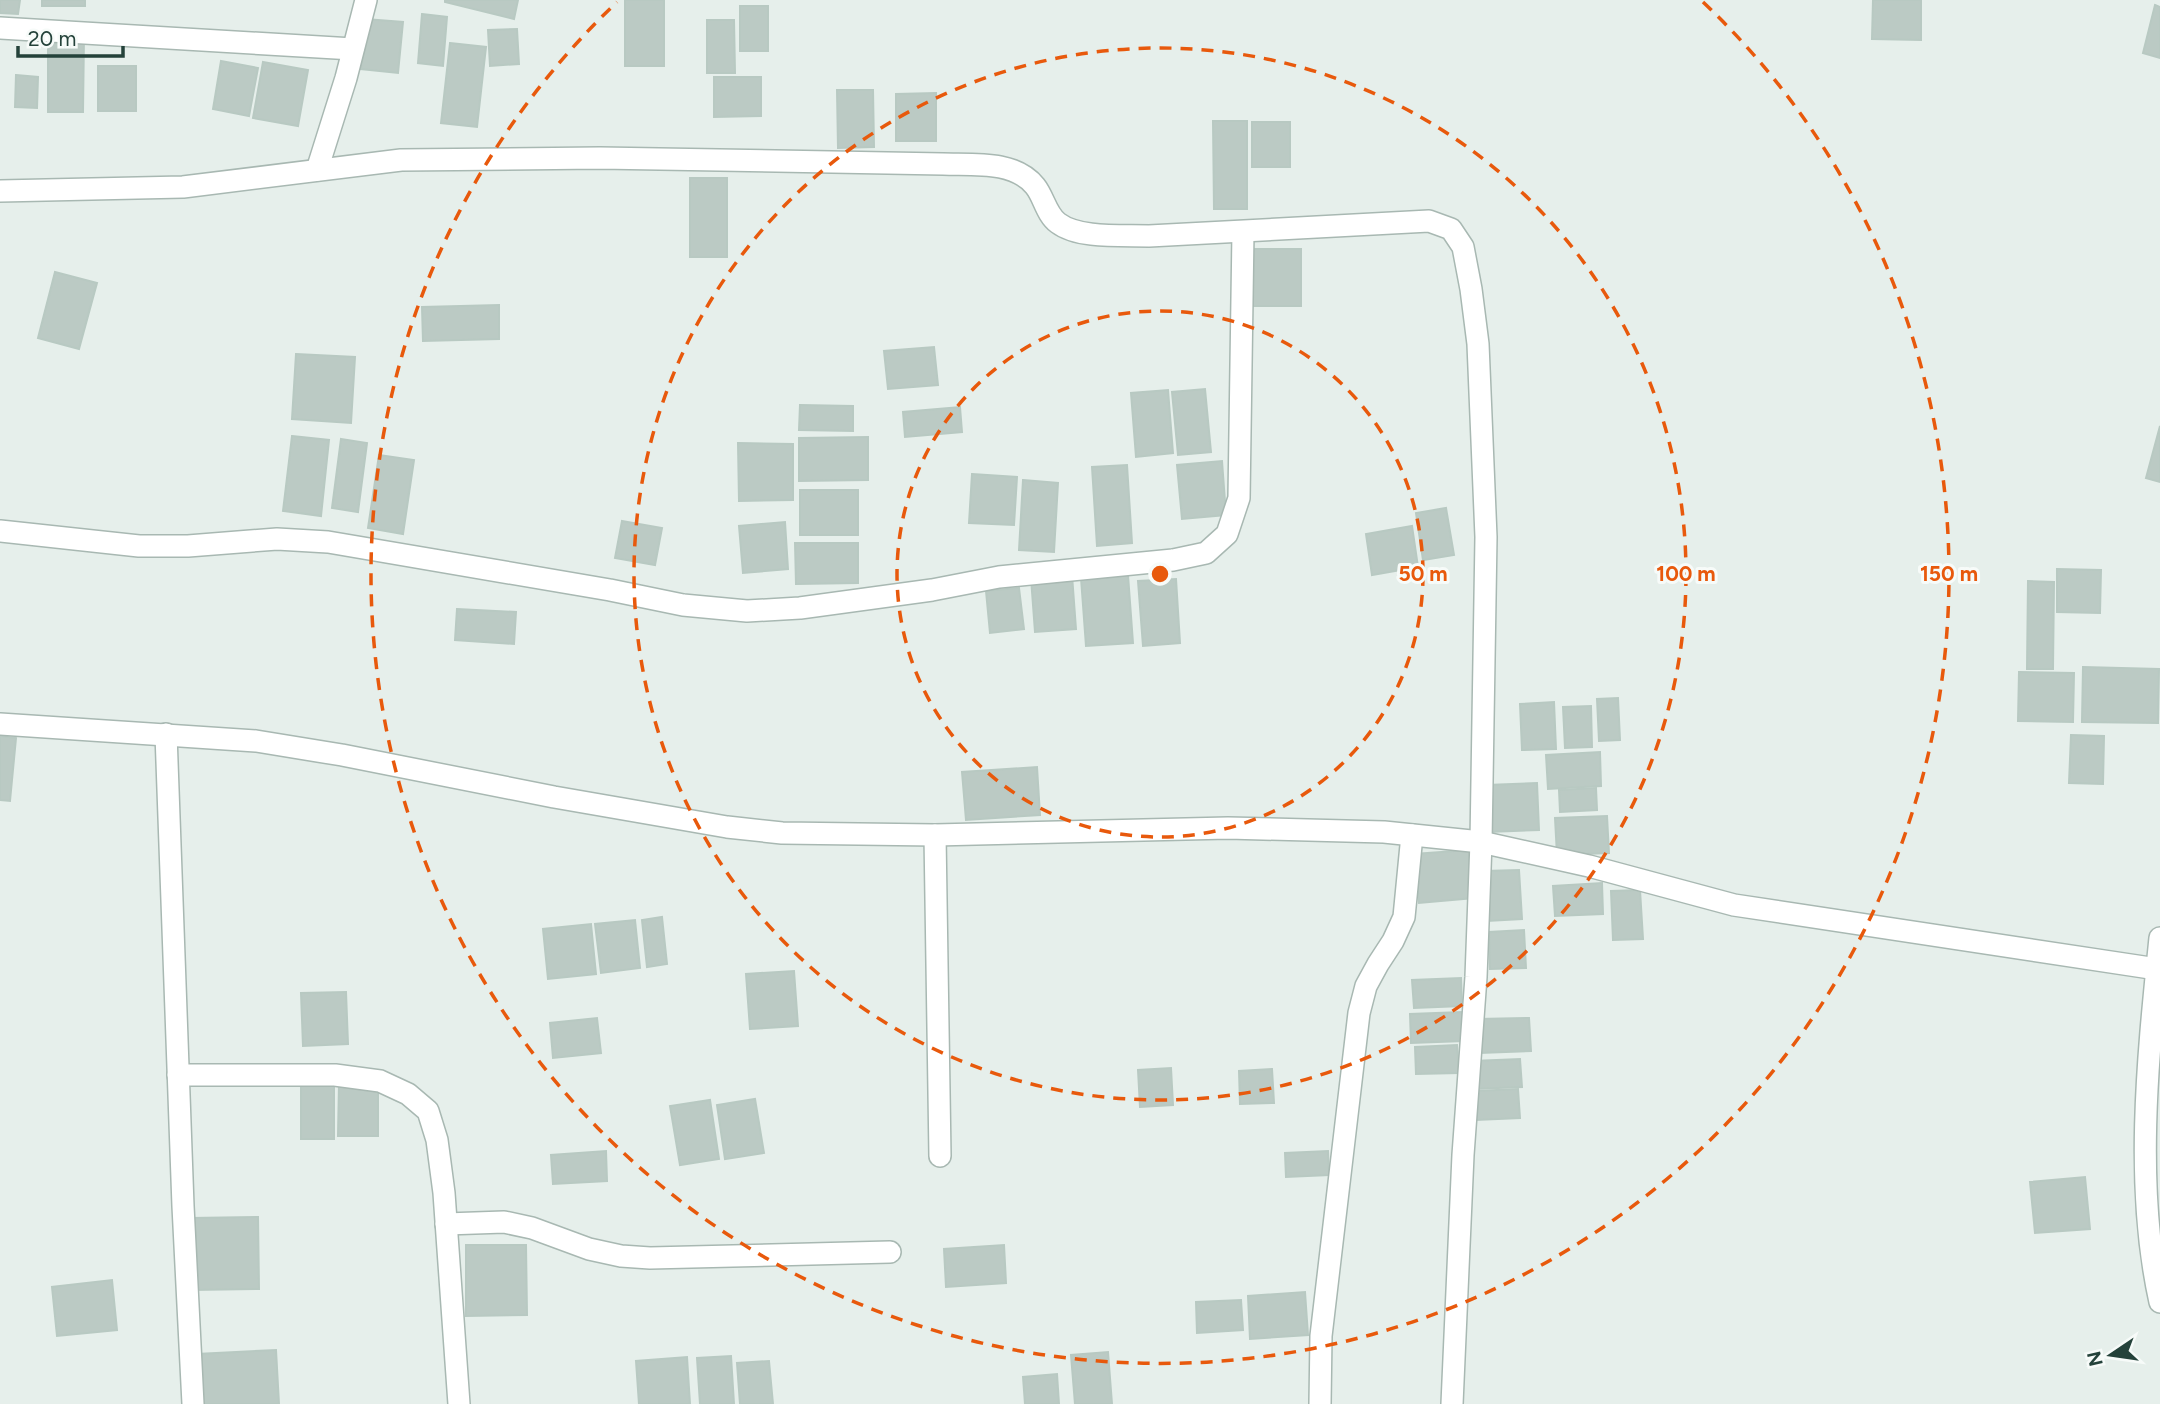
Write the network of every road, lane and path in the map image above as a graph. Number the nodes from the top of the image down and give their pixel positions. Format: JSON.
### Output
{"nodes":[{"id":1,"x":366,"y":0,"type":"edge"},
{"id":2,"x":0,"y":28,"type":"edge"},
{"id":3,"x":353,"y":49,"type":"junction"},
{"id":4,"x":317,"y":170,"type":"junction"},
{"id":5,"x":0,"y":191,"type":"edge"},
{"id":6,"x":1243,"y":232,"type":"junction"},
{"id":7,"x":0,"y":531,"type":"edge"},
{"id":8,"x":0,"y":724,"type":"edge"},
{"id":9,"x":166,"y":734,"type":"junction"},
{"id":10,"x":935,"y":835,"type":"junction"},
{"id":11,"x":1412,"y":835,"type":"junction"},
{"id":12,"x":1481,"y":842,"type":"junction"},
{"id":13,"x":2160,"y":938,"type":"edge"},
{"id":14,"x":2157,"y":968,"type":"junction"},
{"id":15,"x":178,"y":1075,"type":"junction"},
{"id":16,"x":940,"y":1156,"type":"dead end"},
{"id":17,"x":446,"y":1224,"type":"junction"},
{"id":18,"x":890,"y":1252,"type":"dead end"},
{"id":19,"x":2160,"y":1302,"type":"edge"},
{"id":20,"x":193,"y":1404,"type":"edge"},
{"id":21,"x":459,"y":1404,"type":"edge"},
{"id":22,"x":1311,"y":1404,"type":"edge"},
{"id":23,"x":1320,"y":1404,"type":"edge"},
{"id":24,"x":1452,"y":1404,"type":"edge"}],
"edges":[{"from":1,"to":3,"type":"street"},
{"from":2,"to":3,"type":"street"},
{"from":3,"to":4,"type":"street"},
{"from":4,"to":5,"type":"street"},
{"from":4,"to":6,"type":"street"},
{"from":6,"to":7,"type":"street"},
{"from":6,"to":12,"type":"street"},
{"from":8,"to":9,"type":"street"},
{"from":9,"to":10,"type":"street"},
{"from":9,"to":15,"type":"street"},
{"from":10,"to":11,"type":"street"},
{"from":10,"to":16,"type":"street"},
{"from":11,"to":12,"type":"street"},
{"from":11,"to":23,"type":"street"},
{"from":12,"to":14,"type":"street"},
{"from":12,"to":24,"type":"street"},
{"from":13,"to":14,"type":"street"},
{"from":14,"to":19,"type":"street"},
{"from":15,"to":17,"type":"street"},
{"from":15,"to":20,"type":"street"},
{"from":17,"to":18,"type":"street"},
{"from":17,"to":21,"type":"street"},
{"from":22,"to":23,"type":"street"}]}
